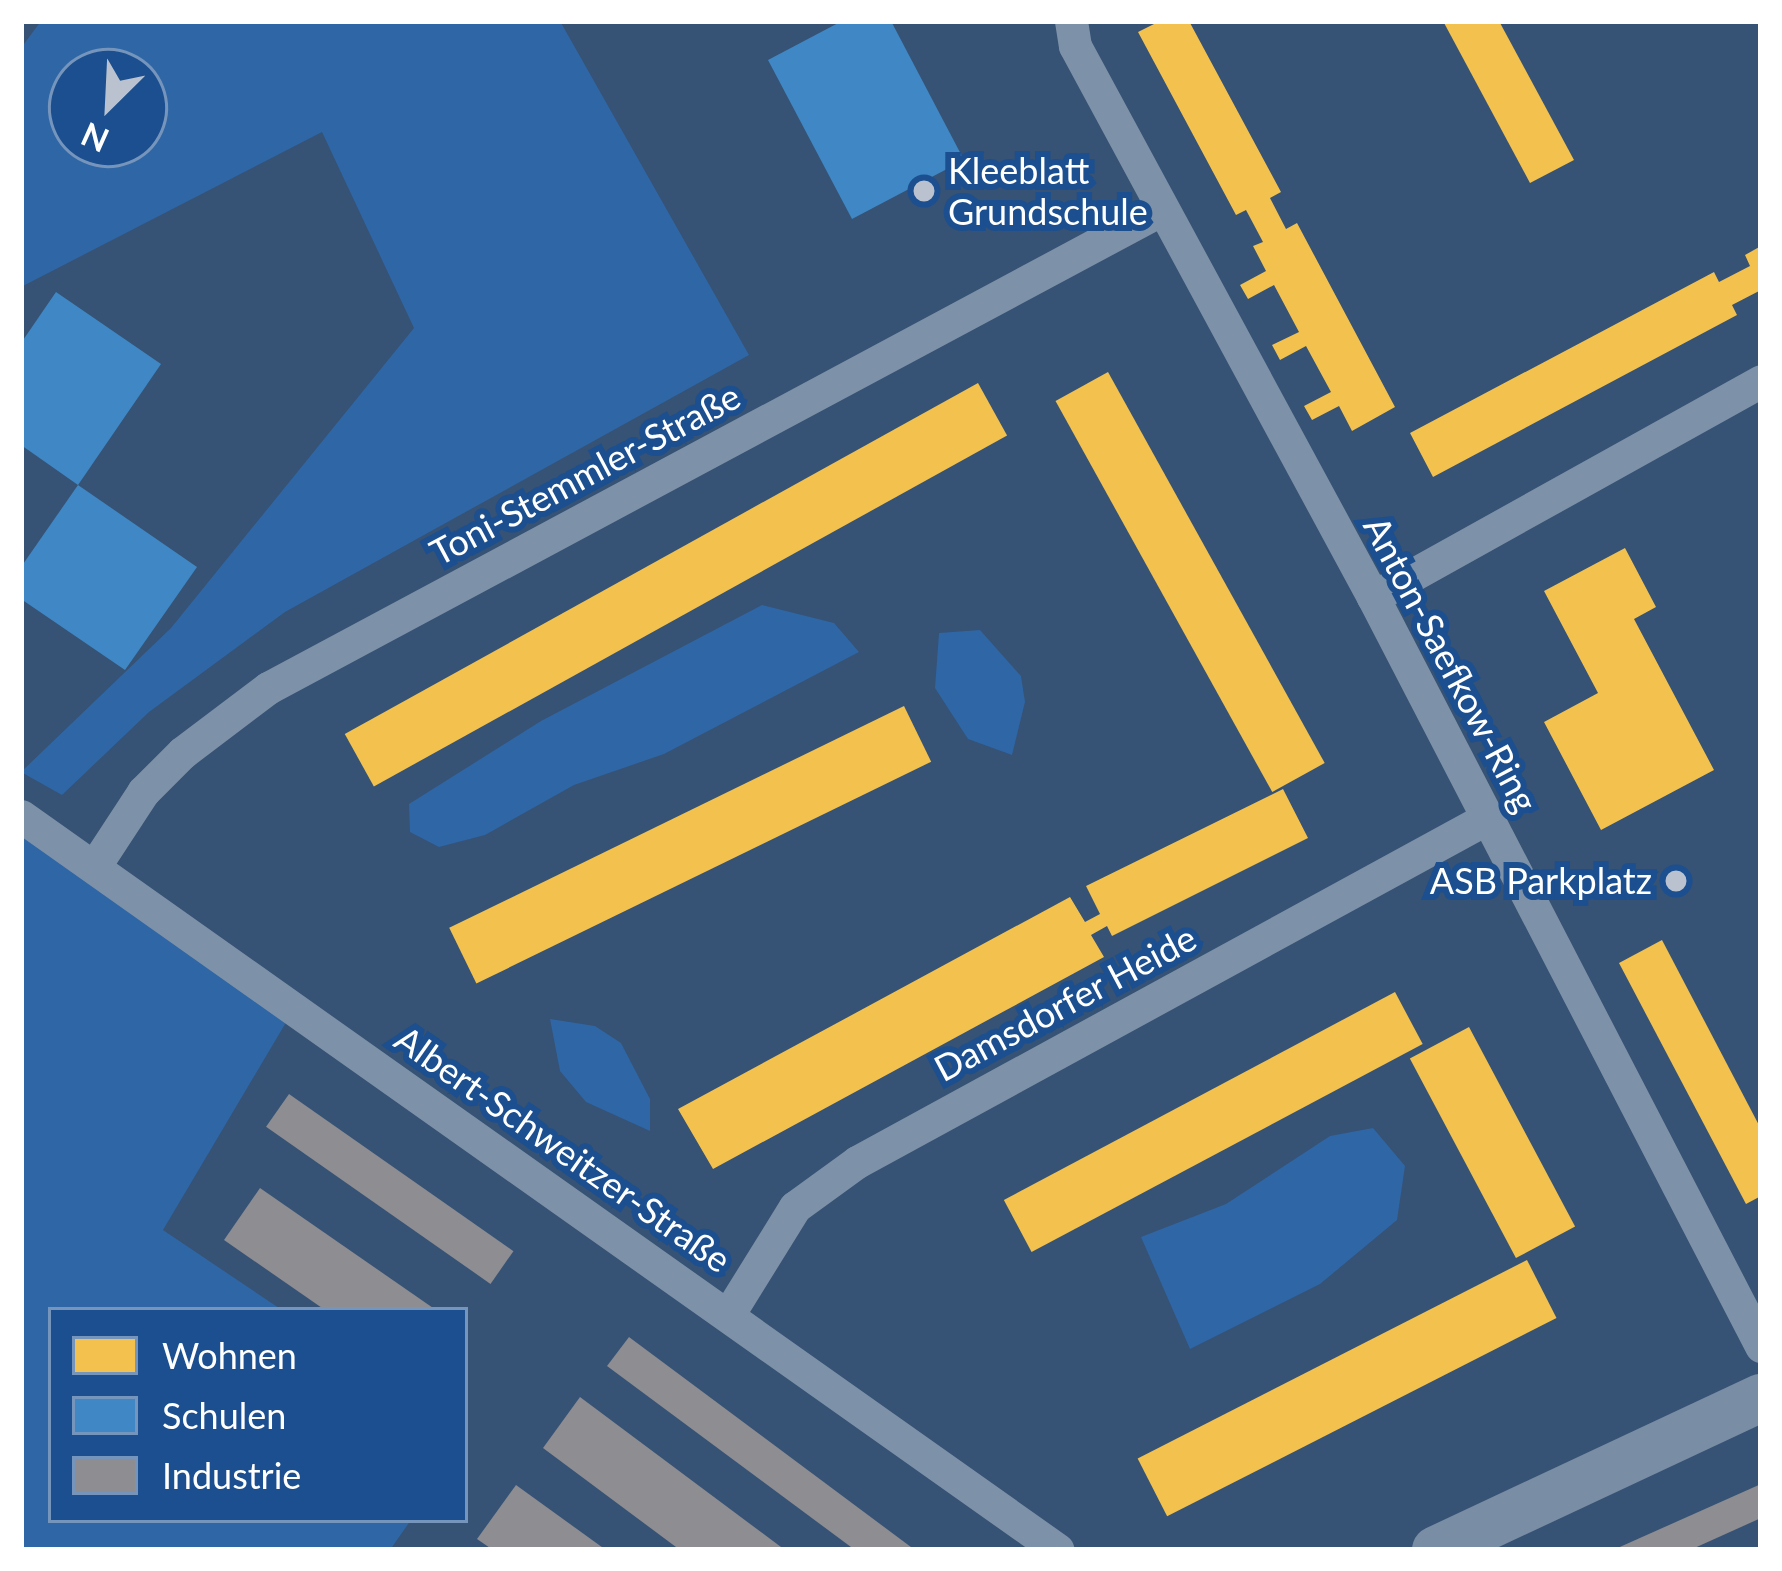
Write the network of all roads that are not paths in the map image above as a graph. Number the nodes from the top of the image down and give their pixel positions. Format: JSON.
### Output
{"nodes":[{"id":1,"x":1071,"y":21,"type":"edge"},
{"id":2,"x":1162,"y":209,"type":"junction"},
{"id":3,"x":1761,"y":381,"type":"edge"},
{"id":4,"x":1373,"y":597,"type":"junction"},
{"id":5,"x":21,"y":816,"type":"edge"},
{"id":6,"x":1489,"y":817,"type":"junction"},
{"id":7,"x":94,"y":867,"type":"junction"},
{"id":8,"x":728,"y":1315,"type":"junction"},
{"id":9,"x":1761,"y":1346,"type":"edge"},
{"id":10,"x":1761,"y":1398,"type":"edge"},
{"id":11,"x":1058,"y":1550,"type":"edge"},
{"id":12,"x":1436,"y":1550,"type":"edge"}],
"edges":[{"from":1,"to":2,"type":"street","name":"Anton-Saefkow-Ring"},
{"from":2,"to":4,"type":"street","name":"Anton-Saefkow-Ring"},
{"from":2,"to":7,"type":"street","name":"Toni-Stemmler-Straße"},
{"from":3,"to":4,"type":"street"},
{"from":4,"to":6,"type":"street","name":"Anton-Saefkow-Ring"},
{"from":5,"to":7,"type":"street","name":"Albert-Schweitzer-Straße"},
{"from":6,"to":8,"type":"street","name":"Damsdorfer Heide"},
{"from":6,"to":9,"type":"street","name":"Anton-Saefkow-Ring"},
{"from":7,"to":8,"type":"street","name":"Albert-Schweitzer-Straße"},
{"from":8,"to":11,"type":"street","name":"Albert-Schweitzer-Straße"},
{"from":10,"to":12,"type":"street"}]}
